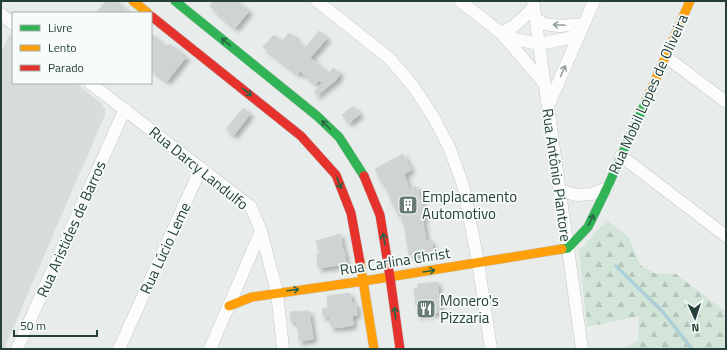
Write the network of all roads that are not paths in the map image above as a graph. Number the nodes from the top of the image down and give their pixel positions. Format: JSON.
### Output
{"nodes":[{"id":1,"x":133,"y":1,"type":"edge"},
{"id":2,"x":175,"y":1,"type":"edge"},
{"id":3,"x":317,"y":1,"type":"edge"},
{"id":4,"x":460,"y":1,"type":"edge"},
{"id":5,"x":594,"y":1,"type":"edge"},
{"id":6,"x":690,"y":1,"type":"edge"},
{"id":7,"x":534,"y":8,"type":"edge"},
{"id":8,"x":147,"y":12,"type":"edge"},
{"id":9,"x":1,"y":14,"type":"edge"},
{"id":10,"x":152,"y":17,"type":"edge"},
{"id":11,"x":12,"y":23,"type":"edge"},
{"id":12,"x":584,"y":24,"type":"junction"},
{"id":13,"x":501,"y":33,"type":"junction"},
{"id":14,"x":578,"y":36,"type":"junction"},
{"id":15,"x":539,"y":44,"type":"junction"},
{"id":16,"x":665,"y":56,"type":"junction"},
{"id":17,"x":91,"y":84,"type":"edge"},
{"id":18,"x":544,"y":84,"type":"junction"},
{"id":19,"x":726,"y":102,"type":"edge"},
{"id":20,"x":548,"y":106,"type":"junction"},
{"id":21,"x":124,"y":110,"type":"junction"},
{"id":22,"x":621,"y":156,"type":"junction"},
{"id":23,"x":201,"y":168,"type":"junction"},
{"id":24,"x":607,"y":188,"type":"junction"},
{"id":25,"x":560,"y":190,"type":"junction"},
{"id":26,"x":261,"y":231,"type":"junction"},
{"id":27,"x":726,"y":236,"type":"edge"},
{"id":28,"x":568,"y":248,"type":"junction"},
{"id":29,"x":478,"y":262,"type":"junction"},
{"id":30,"x":390,"y":277,"type":"junction"},
{"id":31,"x":364,"y":281,"type":"junction"},
{"id":32,"x":277,"y":292,"type":"junction"},
{"id":33,"x":229,"y":306,"type":"junction"},
{"id":34,"x":17,"y":349,"type":"edge"},
{"id":35,"x":119,"y":349,"type":"edge"},
{"id":36,"x":210,"y":349,"type":"edge"},
{"id":37,"x":283,"y":349,"type":"edge"},
{"id":38,"x":374,"y":349,"type":"edge"},
{"id":39,"x":400,"y":349,"type":"edge"},
{"id":40,"x":491,"y":349,"type":"edge"},
{"id":41,"x":582,"y":349,"type":"edge"}],
"edges":[{"from":1,"to":8,"type":"main road"},
{"from":30,"to":2,"type":"main road","one_way":true},
{"from":3,"to":29,"type":"street"},
{"from":4,"to":13,"type":"street"},
{"from":5,"to":12,"type":"street"},
{"from":6,"to":16,"type":"main road","name":"Rua Mobil Lopes de Oliveira"},
{"from":12,"to":7,"type":"street","one_way":true},
{"from":7,"to":13,"type":"street"},
{"from":7,"to":15,"type":"street","name":"Rua Antônio Piantore"},
{"from":9,"to":11,"type":"street"},
{"from":10,"to":31,"type":"main road","one_way":true},
{"from":12,"to":14,"type":"street"},
{"from":13,"to":15,"type":"street"},
{"from":13,"to":18,"type":"street"},
{"from":14,"to":15,"type":"street"},
{"from":20,"to":14,"type":"street","one_way":true},
{"from":15,"to":18,"type":"street","name":"Rua Antônio Piantore"},
{"from":16,"to":19,"type":"street"},
{"from":16,"to":22,"type":"main road","name":"Rua Mobil Lopes de Oliveira"},
{"from":17,"to":21,"type":"street","name":"Rua Darcy Landulfo"},
{"from":18,"to":20,"type":"street","name":"Rua Antônio Piantore"},
{"from":20,"to":25,"type":"street","name":"Rua Antônio Piantore"},
{"from":21,"to":23,"type":"street","name":"Rua Darcy Landulfo"},
{"from":21,"to":34,"type":"street","name":"Rua Aristides de Barros"},
{"from":22,"to":24,"type":"main road","name":"Rua Mobil Lopes de Oliveira"},
{"from":22,"to":27,"type":"street"},
{"from":23,"to":26,"type":"street","name":"Rua Darcy Landulfo"},
{"from":23,"to":35,"type":"street","name":"Rua Lúcio Leme"},
{"from":24,"to":25,"type":"street","name":"Rua Mobil Lopes de Oliveira"},
{"from":28,"to":24,"type":"main road","name":"Rua Mobil Lopes de Oliveira","one_way":true},
{"from":25,"to":28,"type":"street","name":"Rua Antônio Piantore"},
{"from":26,"to":32,"type":"street","name":"Rua Darcy Landulfo"},
{"from":26,"to":33,"type":"street"},
{"from":28,"to":29,"type":"main road","name":"Rua Carlina Christ"},
{"from":28,"to":41,"type":"street","name":"Rua Antônio Piantore"},
{"from":30,"to":29,"type":"main road","name":"Rua Carlina Christ","one_way":true},
{"from":29,"to":40,"type":"street"},
{"from":30,"to":31,"type":"main road","name":"Rua Carlina Christ"},
{"from":39,"to":30,"type":"main road","one_way":true},
{"from":32,"to":31,"type":"main road","name":"Rua Carlina Christ","one_way":true},
{"from":31,"to":38,"type":"main road"},
{"from":32,"to":33,"type":"main road","name":"Rua Carlina Christ"},
{"from":32,"to":37,"type":"street","name":"Rua Darcy Landulfo"},
{"from":33,"to":36,"type":"street"}]}
